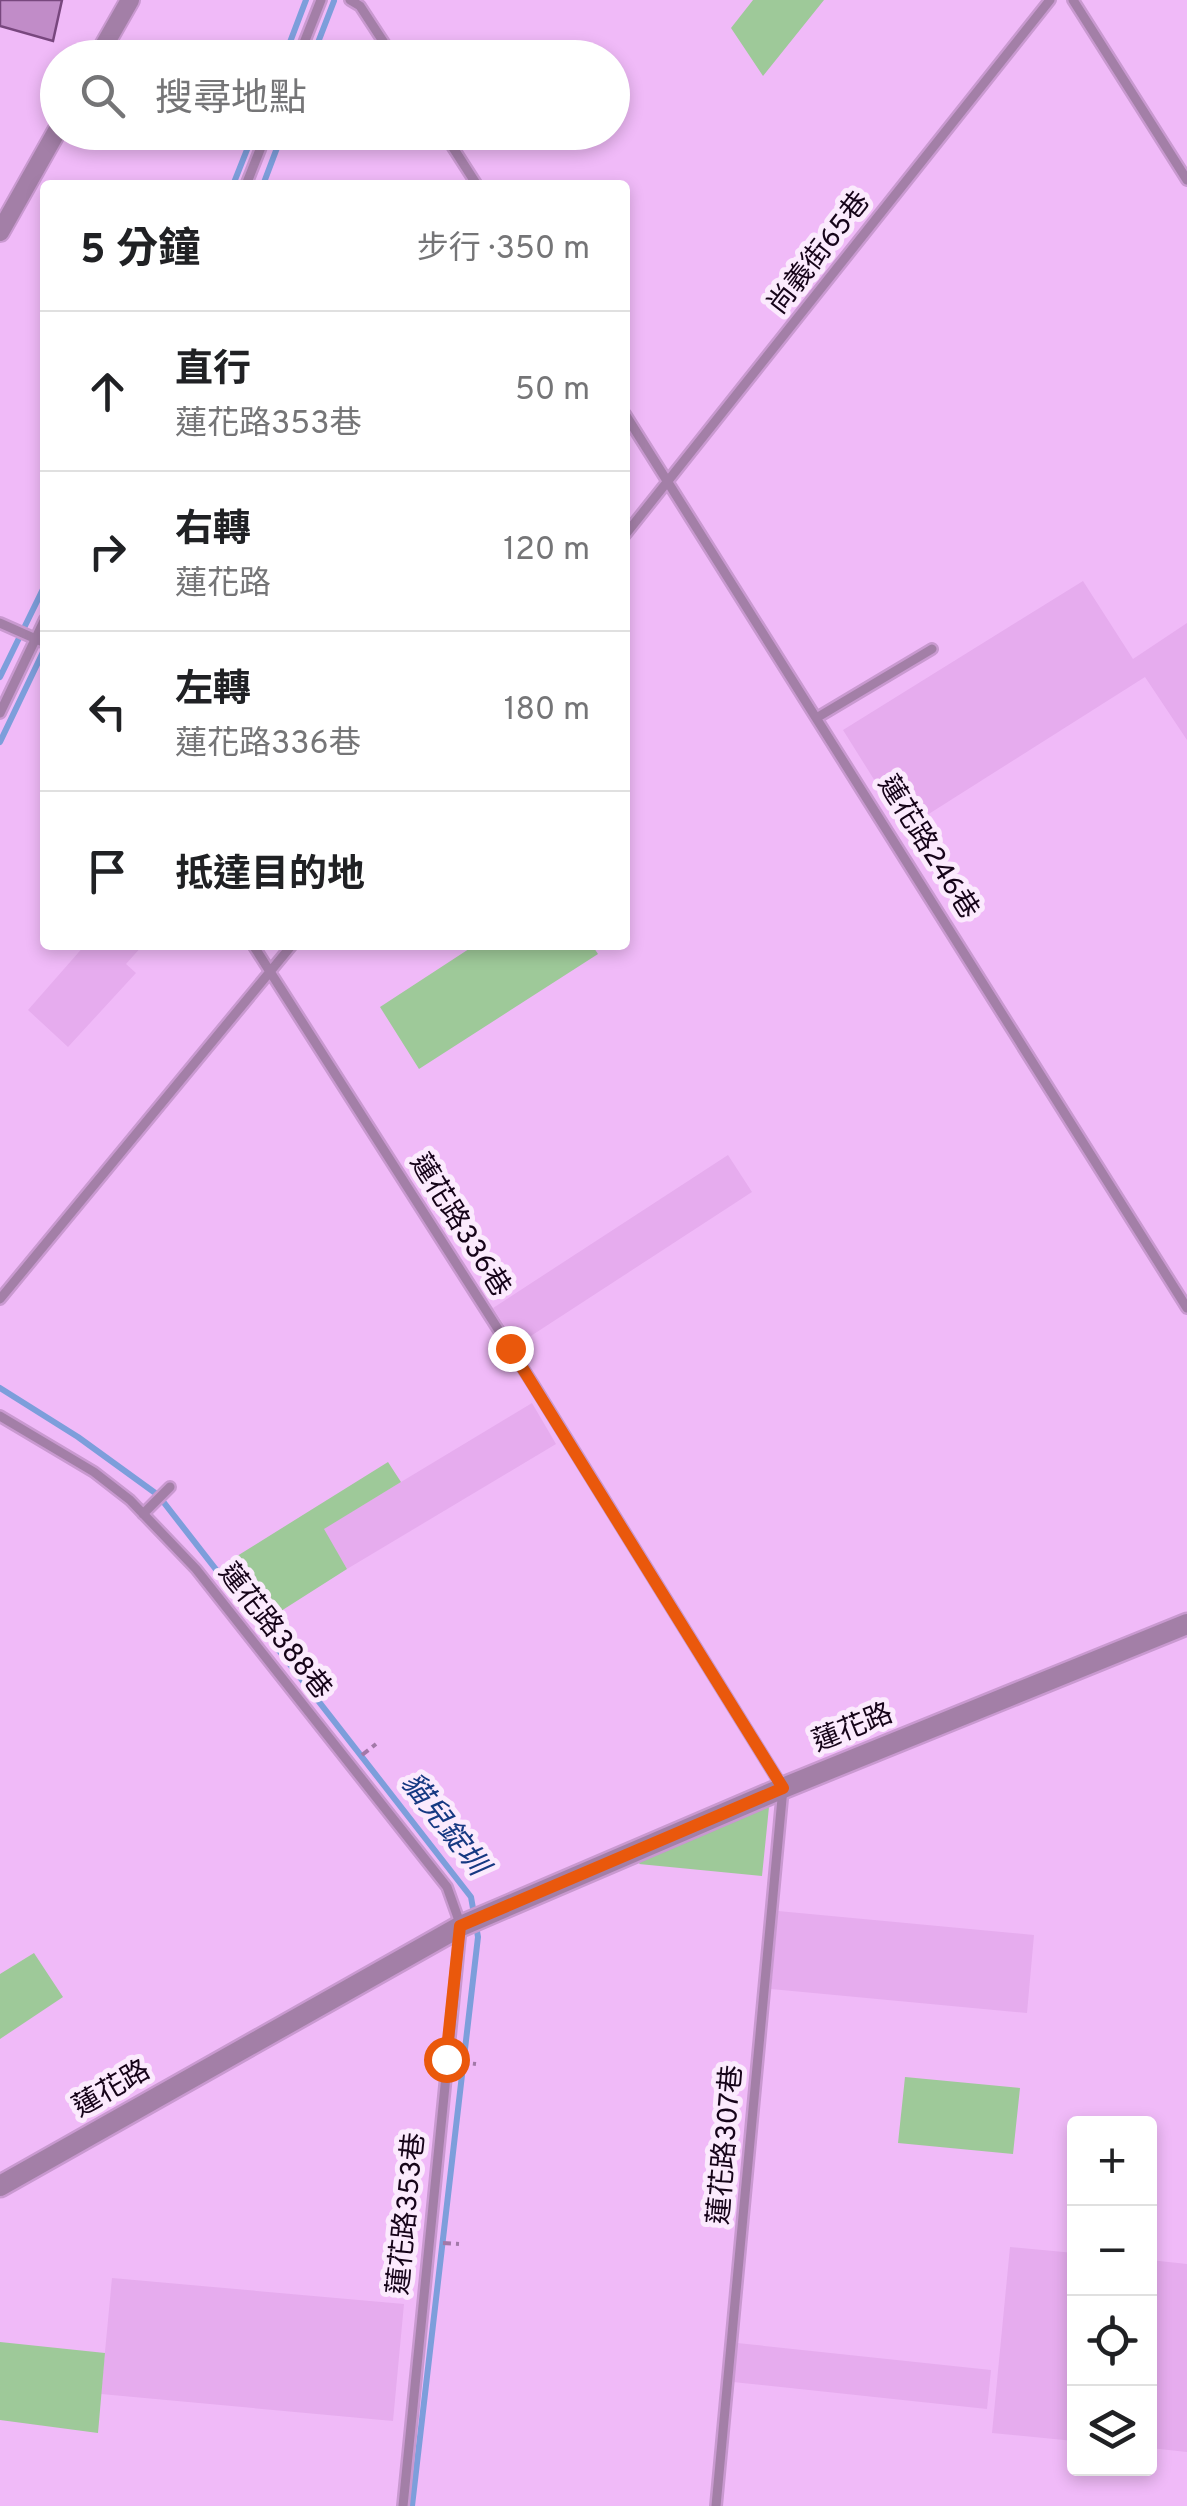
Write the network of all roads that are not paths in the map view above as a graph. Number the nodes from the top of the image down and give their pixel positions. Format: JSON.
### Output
{"nodes":[{"id":1,"x":130,"y":0,"type":"edge"},
{"id":2,"x":321,"y":0,"type":"edge"},
{"id":3,"x":350,"y":0,"type":"edge"},
{"id":4,"x":1050,"y":0,"type":"edge"},
{"id":5,"x":1073,"y":0,"type":"edge"},
{"id":6,"x":108,"y":40,"type":"edge"},
{"id":7,"x":305,"y":40,"type":"edge"},
{"id":8,"x":382,"y":40,"type":"edge"},
{"id":9,"x":46,"y":150,"type":"edge"},
{"id":10,"x":260,"y":150,"type":"edge"},
{"id":11,"x":454,"y":150,"type":"edge"},
{"id":12,"x":248,"y":180,"type":"edge"},
{"id":13,"x":473,"y":180,"type":"edge"},
{"id":14,"x":1187,"y":180,"type":"edge"},
{"id":15,"x":0,"y":232,"type":"edge"},
{"id":16,"x":630,"y":422,"type":"edge"},
{"id":17,"x":668,"y":481,"type":"junction"},
{"id":18,"x":630,"y":528,"type":"edge"},
{"id":19,"x":4,"y":625,"type":"edge"},
{"id":20,"x":40,"y":640,"type":"edge"},
{"id":21,"x":932,"y":649,"type":"dead end"},
{"id":22,"x":0,"y":713,"type":"edge"},
{"id":23,"x":818,"y":717,"type":"junction"},
{"id":24,"x":256,"y":950,"type":"edge"},
{"id":25,"x":288,"y":950,"type":"edge"},
{"id":26,"x":270,"y":972,"type":"junction"},
{"id":27,"x":0,"y":1299,"type":"edge"},
{"id":28,"x":1187,"y":1308,"type":"edge"},
{"id":29,"x":0,"y":1416,"type":"edge"},
{"id":30,"x":170,"y":1487,"type":"dead end"},
{"id":31,"x":143,"y":1514,"type":"junction"},
{"id":32,"x":1187,"y":1624,"type":"edge"},
{"id":33,"x":783,"y":1788,"type":"junction"},
{"id":34,"x":460,"y":1926,"type":"junction"},
{"id":35,"x":0,"y":2186,"type":"edge"},
{"id":36,"x":403,"y":2506,"type":"edge"},
{"id":37,"x":716,"y":2506,"type":"edge"}],
"edges":[{"from":1,"to":6,"type":"street"},
{"from":2,"to":7,"type":"lane"},
{"from":3,"to":8,"type":"lane"},
{"from":4,"to":17,"type":"lane","name":"尚義街65巷"},
{"from":5,"to":14,"type":"lane"},
{"from":9,"to":15,"type":"street"},
{"from":10,"to":12,"type":"lane"},
{"from":11,"to":13,"type":"lane"},
{"from":16,"to":17,"type":"lane","name":"蓮花路246巷"},
{"from":17,"to":18,"type":"lane","name":"尚義街65巷"},
{"from":17,"to":23,"type":"lane","name":"蓮花路246巷"},
{"from":19,"to":20,"type":"lane"},
{"from":20,"to":22,"type":"lane"},
{"from":21,"to":23,"type":"lane"},
{"from":23,"to":28,"type":"lane","name":"蓮花路246巷"},
{"from":24,"to":26,"type":"lane","name":"蓮花路336巷"},
{"from":25,"to":26,"type":"lane"},
{"from":26,"to":27,"type":"lane"},
{"from":26,"to":33,"type":"lane","name":"蓮花路336巷"},
{"from":29,"to":31,"type":"lane","name":"蓮花路388巷"},
{"from":30,"to":31,"type":"lane"},
{"from":31,"to":34,"type":"lane","name":"蓮花路388巷"},
{"from":32,"to":33,"type":"street","name":"蓮花路"},
{"from":33,"to":34,"type":"street","name":"蓮花路"},
{"from":33,"to":37,"type":"lane","name":"蓮花路307巷"},
{"from":34,"to":35,"type":"street","name":"蓮花路"},
{"from":34,"to":36,"type":"lane","name":"蓮花路353巷"}]}
